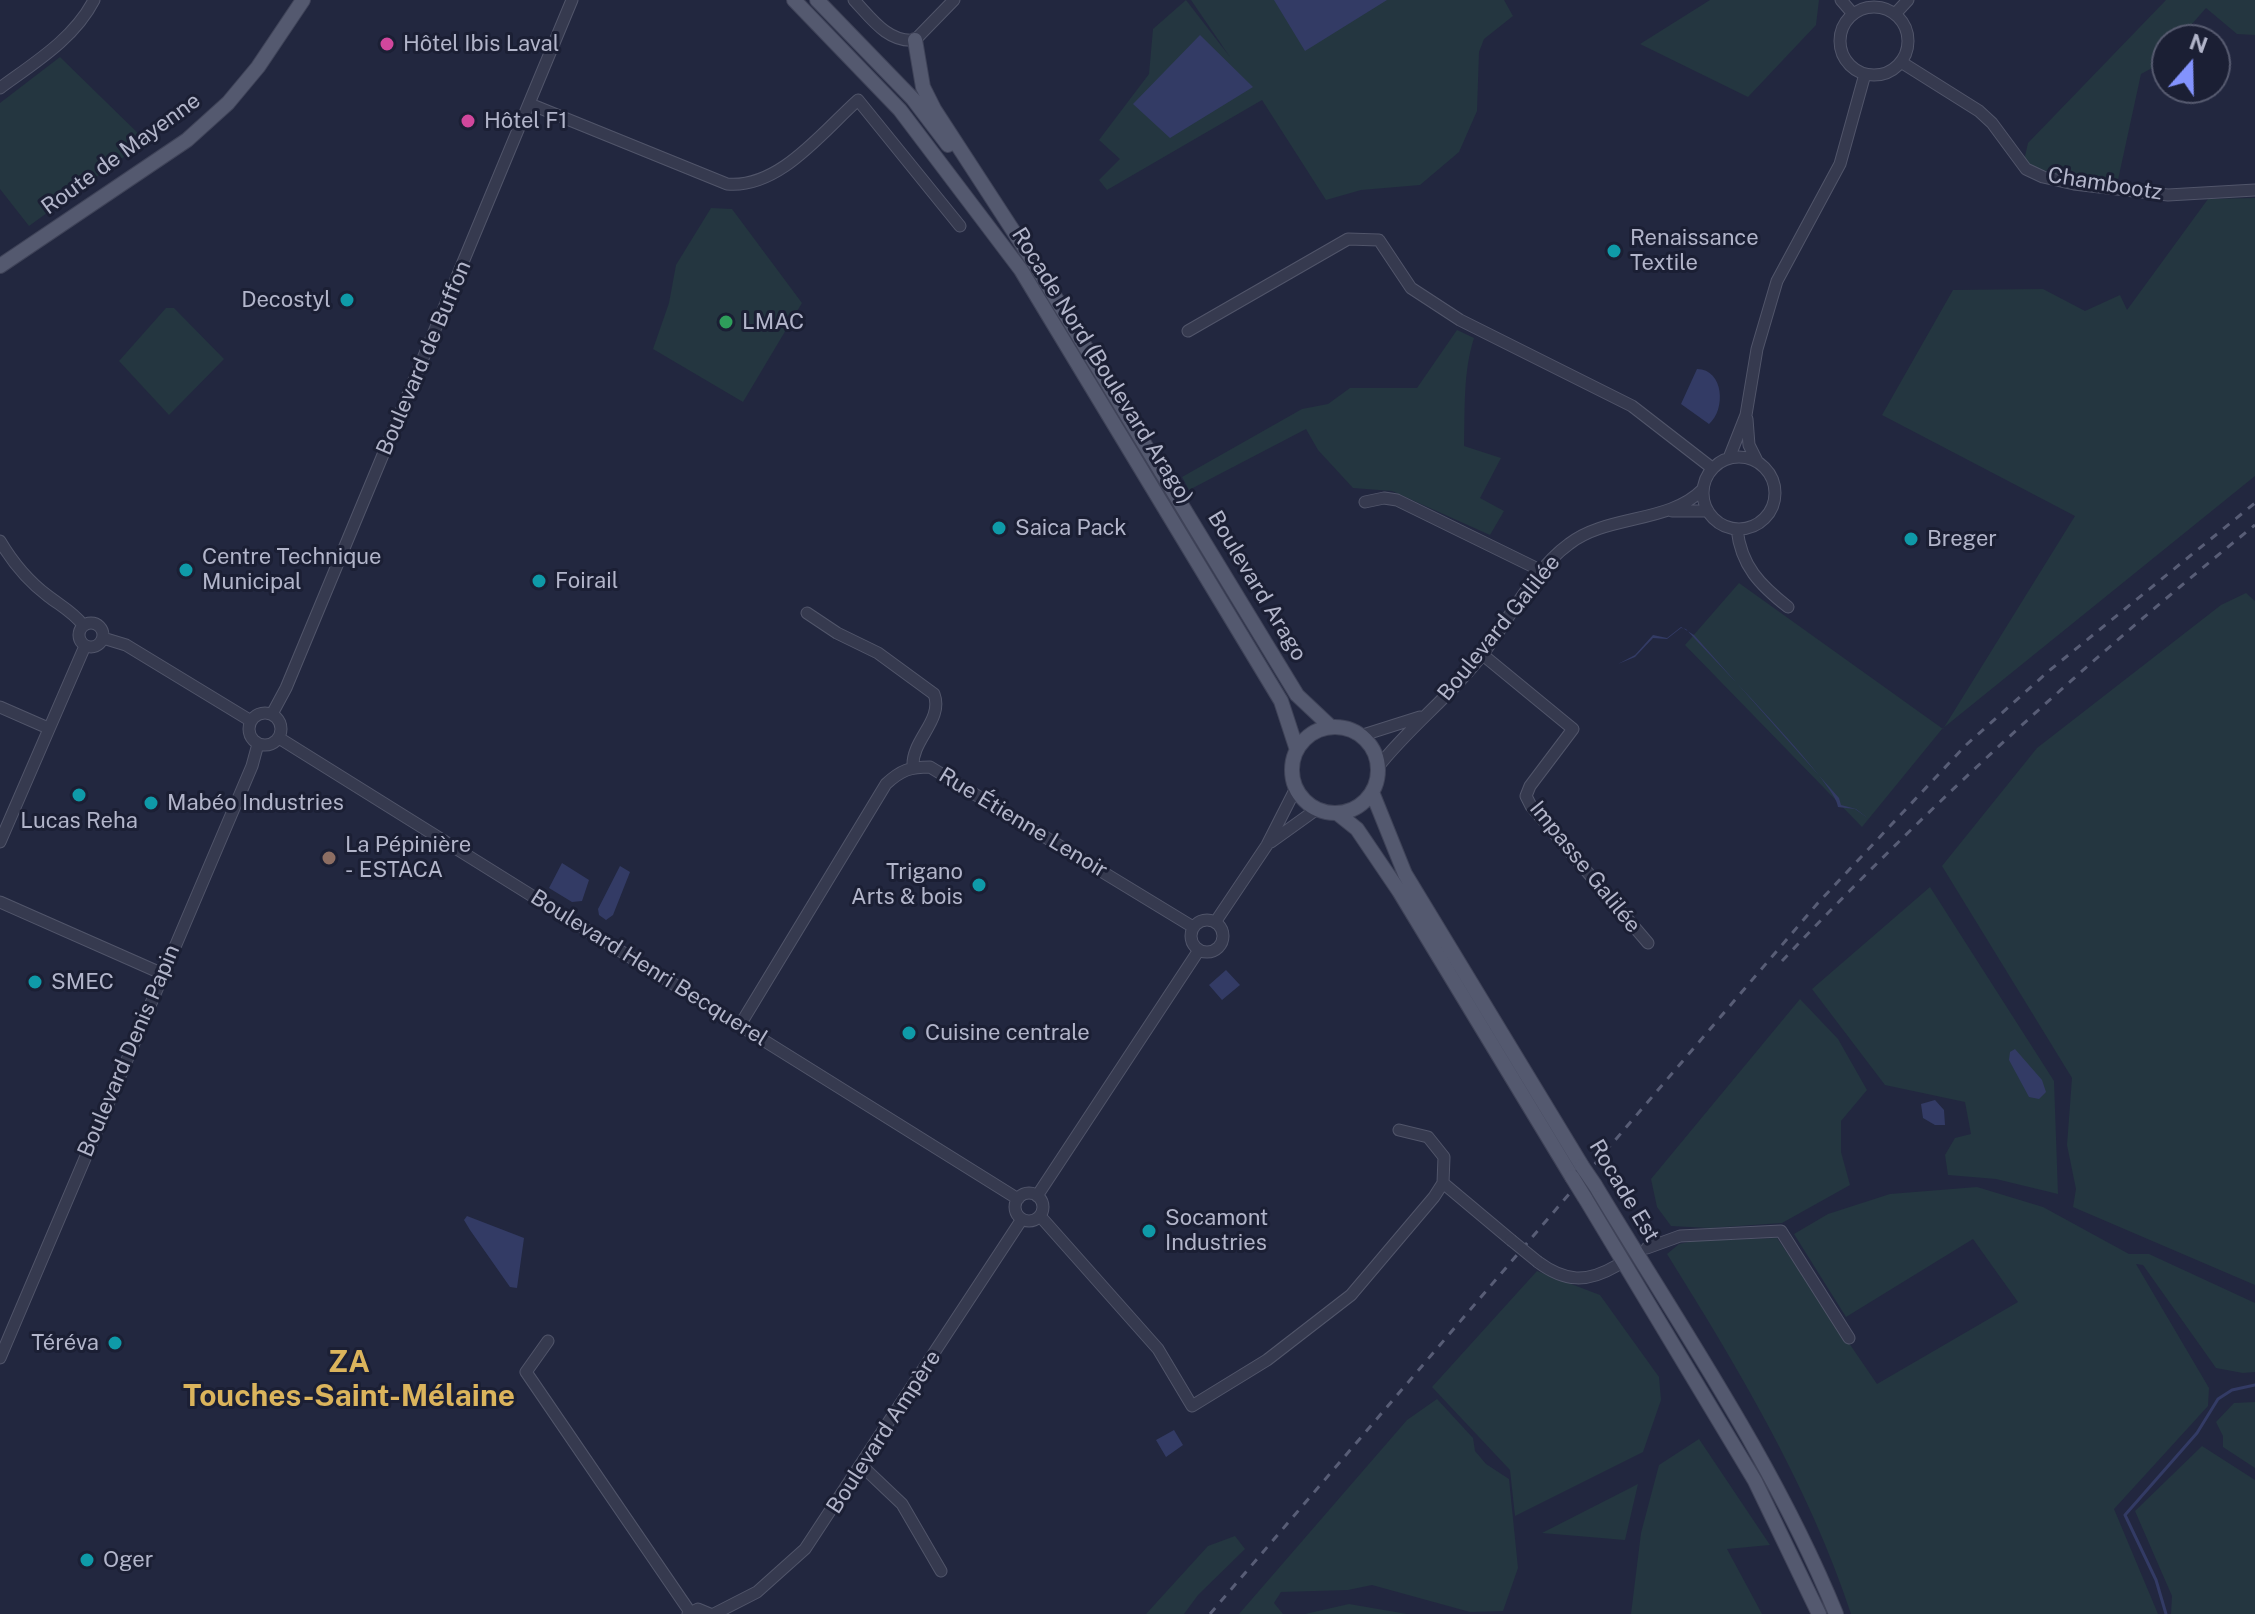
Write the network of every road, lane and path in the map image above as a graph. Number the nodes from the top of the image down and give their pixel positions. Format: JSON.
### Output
{"nodes":[{"id":1,"x":94,"y":0,"type":"edge"},
{"id":2,"x":295,"y":0,"type":"edge"},
{"id":3,"x":303,"y":0,"type":"edge"},
{"id":4,"x":572,"y":0,"type":"edge"},
{"id":5,"x":794,"y":0,"type":"edge"},
{"id":6,"x":817,"y":0,"type":"edge"},
{"id":7,"x":854,"y":0,"type":"edge"},
{"id":8,"x":954,"y":0,"type":"edge"},
{"id":9,"x":1841,"y":0,"type":"edge"},
{"id":10,"x":1908,"y":0,"type":"edge"},
{"id":11,"x":1853,"y":14,"type":"junction"},
{"id":12,"x":1895,"y":14,"type":"junction"},
{"id":13,"x":915,"y":40,"type":"junction"},
{"id":14,"x":1901,"y":62,"type":"junction"},
{"id":15,"x":258,"y":67,"type":"junction"},
{"id":16,"x":1865,"y":74,"type":"junction"},
{"id":17,"x":0,"y":88,"type":"edge"},
{"id":18,"x":530,"y":104,"type":"junction"},
{"id":19,"x":2255,"y":190,"type":"edge"},
{"id":20,"x":1003,"y":215,"type":"junction"},
{"id":21,"x":960,"y":226,"type":"dead end"},
{"id":22,"x":0,"y":266,"type":"edge"},
{"id":23,"x":1188,"y":331,"type":"dead end"},
{"id":24,"x":1746,"y":415,"type":"junction"},
{"id":25,"x":1729,"y":458,"type":"junction"},
{"id":26,"x":1757,"y":461,"type":"junction"},
{"id":27,"x":1712,"y":468,"type":"junction"},
{"id":28,"x":1703,"y":489,"type":"junction"},
{"id":29,"x":1365,"y":502,"type":"dead end"},
{"id":30,"x":1663,"y":511,"type":"junction"},
{"id":31,"x":1708,"y":511,"type":"junction"},
{"id":32,"x":1737,"y":529,"type":"junction"},
{"id":33,"x":0,"y":541,"type":"edge"},
{"id":34,"x":1542,"y":571,"type":"junction"},
{"id":35,"x":1788,"y":607,"type":"dead end"},
{"id":36,"x":807,"y":613,"type":"dead end"},
{"id":37,"x":83,"y":625,"type":"junction"},
{"id":38,"x":103,"y":638,"type":"junction"},
{"id":39,"x":85,"y":646,"type":"junction"},
{"id":40,"x":1483,"y":655,"type":"junction"},
{"id":41,"x":0,"y":707,"type":"edge"},
{"id":42,"x":272,"y":714,"type":"junction"},
{"id":43,"x":1425,"y":715,"type":"junction"},
{"id":44,"x":251,"y":721,"type":"junction"},
{"id":45,"x":1331,"y":727,"type":"junction"},
{"id":46,"x":48,"y":728,"type":"junction"},
{"id":47,"x":1360,"y":736,"type":"junction"},
{"id":48,"x":279,"y":738,"type":"junction"},
{"id":49,"x":258,"y":744,"type":"junction"},
{"id":50,"x":1297,"y":750,"type":"junction"},
{"id":51,"x":913,"y":767,"type":"junction"},
{"id":52,"x":1378,"y":767,"type":"junction"},
{"id":53,"x":1296,"y":788,"type":"junction"},
{"id":54,"x":1372,"y":792,"type":"junction"},
{"id":55,"x":1317,"y":809,"type":"junction"},
{"id":56,"x":1337,"y":813,"type":"junction"},
{"id":57,"x":0,"y":842,"type":"edge"},
{"id":58,"x":1267,"y":845,"type":"junction"},
{"id":59,"x":0,"y":902,"type":"edge"},
{"id":60,"x":1216,"y":921,"type":"junction"},
{"id":61,"x":1193,"y":927,"type":"junction"},
{"id":62,"x":1648,"y":943,"type":"dead end"},
{"id":63,"x":1199,"y":950,"type":"junction"},
{"id":64,"x":163,"y":974,"type":"junction"},
{"id":65,"x":740,"y":1025,"type":"junction"},
{"id":66,"x":1399,"y":1130,"type":"dead end"},
{"id":67,"x":1577,"y":1172,"type":"junction"},
{"id":68,"x":1443,"y":1183,"type":"junction"},
{"id":69,"x":1037,"y":1196,"type":"junction"},
{"id":70,"x":1018,"y":1199,"type":"junction"},
{"id":71,"x":1040,"y":1216,"type":"junction"},
{"id":72,"x":1022,"y":1219,"type":"junction"},
{"id":73,"x":1647,"y":1248,"type":"dead end"},
{"id":74,"x":1616,"y":1266,"type":"dead end"},
{"id":75,"x":1849,"y":1338,"type":"dead end"},
{"id":76,"x":548,"y":1341,"type":"dead end"},
{"id":77,"x":0,"y":1358,"type":"edge"},
{"id":78,"x":862,"y":1466,"type":"junction"},
{"id":79,"x":941,"y":1571,"type":"dead end"},
{"id":80,"x":689,"y":1613,"type":"edge"},
{"id":81,"x":712,"y":1614,"type":"edge"},
{"id":82,"x":1819,"y":1614,"type":"edge"},
{"id":83,"x":1836,"y":1614,"type":"edge"}],
"edges":[{"from":1,"to":17,"type":"street"},
{"from":2,"to":15,"type":"main road","name":"Route de Mayenne"},
{"from":3,"to":15,"type":"main road","name":"Route de Mayenne"},
{"from":4,"to":18,"type":"street","name":"Boulevard de Buffon"},
{"from":5,"to":50,"type":"main road","name":"Rocade Nord (Boulevard Arago)"},
{"from":6,"to":20,"type":"main road"},
{"from":7,"to":13,"type":"street"},
{"from":8,"to":13,"type":"street"},
{"from":9,"to":11,"type":"street"},
{"from":10,"to":12,"type":"street"},
{"from":11,"to":12,"type":"street"},
{"from":11,"to":16,"type":"street"},
{"from":12,"to":14,"type":"street"},
{"from":13,"to":20,"type":"main road"},
{"from":14,"to":16,"type":"street"},
{"from":14,"to":19,"type":"street","name":"Chambootz"},
{"from":15,"to":22,"type":"main road","name":"Route de Mayenne"},
{"from":16,"to":24,"type":"street"},
{"from":18,"to":21,"type":"street"},
{"from":18,"to":42,"type":"street","name":"Boulevard de Buffon"},
{"from":20,"to":45,"type":"main road","name":"Boulevard Arago"},
{"from":23,"to":27,"type":"street"},
{"from":24,"to":25,"type":"street"},
{"from":24,"to":26,"type":"street"},
{"from":25,"to":26,"type":"street"},
{"from":25,"to":27,"type":"street"},
{"from":26,"to":32,"type":"street"},
{"from":27,"to":28,"type":"street"},
{"from":28,"to":30,"type":"street","name":"Boulevard Galilée"},
{"from":28,"to":31,"type":"street"},
{"from":29,"to":34,"type":"street"},
{"from":30,"to":31,"type":"street","name":"Boulevard Galilée"},
{"from":30,"to":34,"type":"street","name":"Boulevard Galilée"},
{"from":31,"to":32,"type":"street"},
{"from":32,"to":35,"type":"street"},
{"from":33,"to":37,"type":"street"},
{"from":34,"to":40,"type":"street","name":"Boulevard Galilée"},
{"from":36,"to":51,"type":"street"},
{"from":37,"to":38,"type":"street"},
{"from":37,"to":39,"type":"street"},
{"from":38,"to":39,"type":"street"},
{"from":38,"to":44,"type":"street"},
{"from":39,"to":46,"type":"street"},
{"from":40,"to":43,"type":"street","name":"Boulevard Galilée"},
{"from":40,"to":62,"type":"street","name":"Impasse Galilée"},
{"from":41,"to":46,"type":"street"},
{"from":42,"to":44,"type":"street"},
{"from":42,"to":48,"type":"street"},
{"from":43,"to":47,"type":"street","name":"Boulevard Galilée"},
{"from":43,"to":52,"type":"street","name":"Boulevard Galilée"},
{"from":44,"to":49,"type":"street"},
{"from":45,"to":47,"type":"main road"},
{"from":45,"to":50,"type":"main road"},
{"from":46,"to":57,"type":"street"},
{"from":47,"to":52,"type":"main road"},
{"from":48,"to":49,"type":"street"},
{"from":48,"to":65,"type":"street","name":"Boulevard Henri Becquerel"},
{"from":49,"to":64,"type":"street","name":"Boulevard Denis Papin"},
{"from":50,"to":53,"type":"main road"},
{"from":51,"to":61,"type":"street","name":"Rue Étienne Lenoir"},
{"from":51,"to":65,"type":"street","name":"Rue Étienne Lenoir"},
{"from":52,"to":54,"type":"main road"},
{"from":53,"to":55,"type":"main road"},
{"from":53,"to":58,"type":"street"},
{"from":54,"to":56,"type":"main road"},
{"from":54,"to":67,"type":"main road","name":"Rocade Est"},
{"from":55,"to":56,"type":"main road"},
{"from":55,"to":58,"type":"street"},
{"from":56,"to":67,"type":"main road"},
{"from":58,"to":60,"type":"street"},
{"from":59,"to":64,"type":"street"},
{"from":60,"to":61,"type":"street"},
{"from":60,"to":63,"type":"street"},
{"from":61,"to":63,"type":"street"},
{"from":63,"to":69,"type":"street"},
{"from":64,"to":77,"type":"street","name":"Boulevard Denis Papin"},
{"from":65,"to":70,"type":"street","name":"Boulevard Henri Becquerel"},
{"from":66,"to":68,"type":"street"},
{"from":67,"to":82,"type":"main road","name":"Rocade Est","bridge":true},
{"from":67,"to":83,"type":"main road","name":"Rocade Est","bridge":true},
{"from":68,"to":71,"type":"street"},
{"from":68,"to":74,"type":"street","bridge":true},
{"from":69,"to":70,"type":"street"},
{"from":69,"to":71,"type":"street"},
{"from":70,"to":72,"type":"street"},
{"from":71,"to":72,"type":"street"},
{"from":72,"to":78,"type":"street","name":"Boulevard Ampère"},
{"from":73,"to":75,"type":"street"},
{"from":76,"to":80,"type":"street"},
{"from":78,"to":79,"type":"street"},
{"from":78,"to":81,"type":"street","name":"Boulevard Ampère"},
{"from":80,"to":81,"type":"street"}]}
